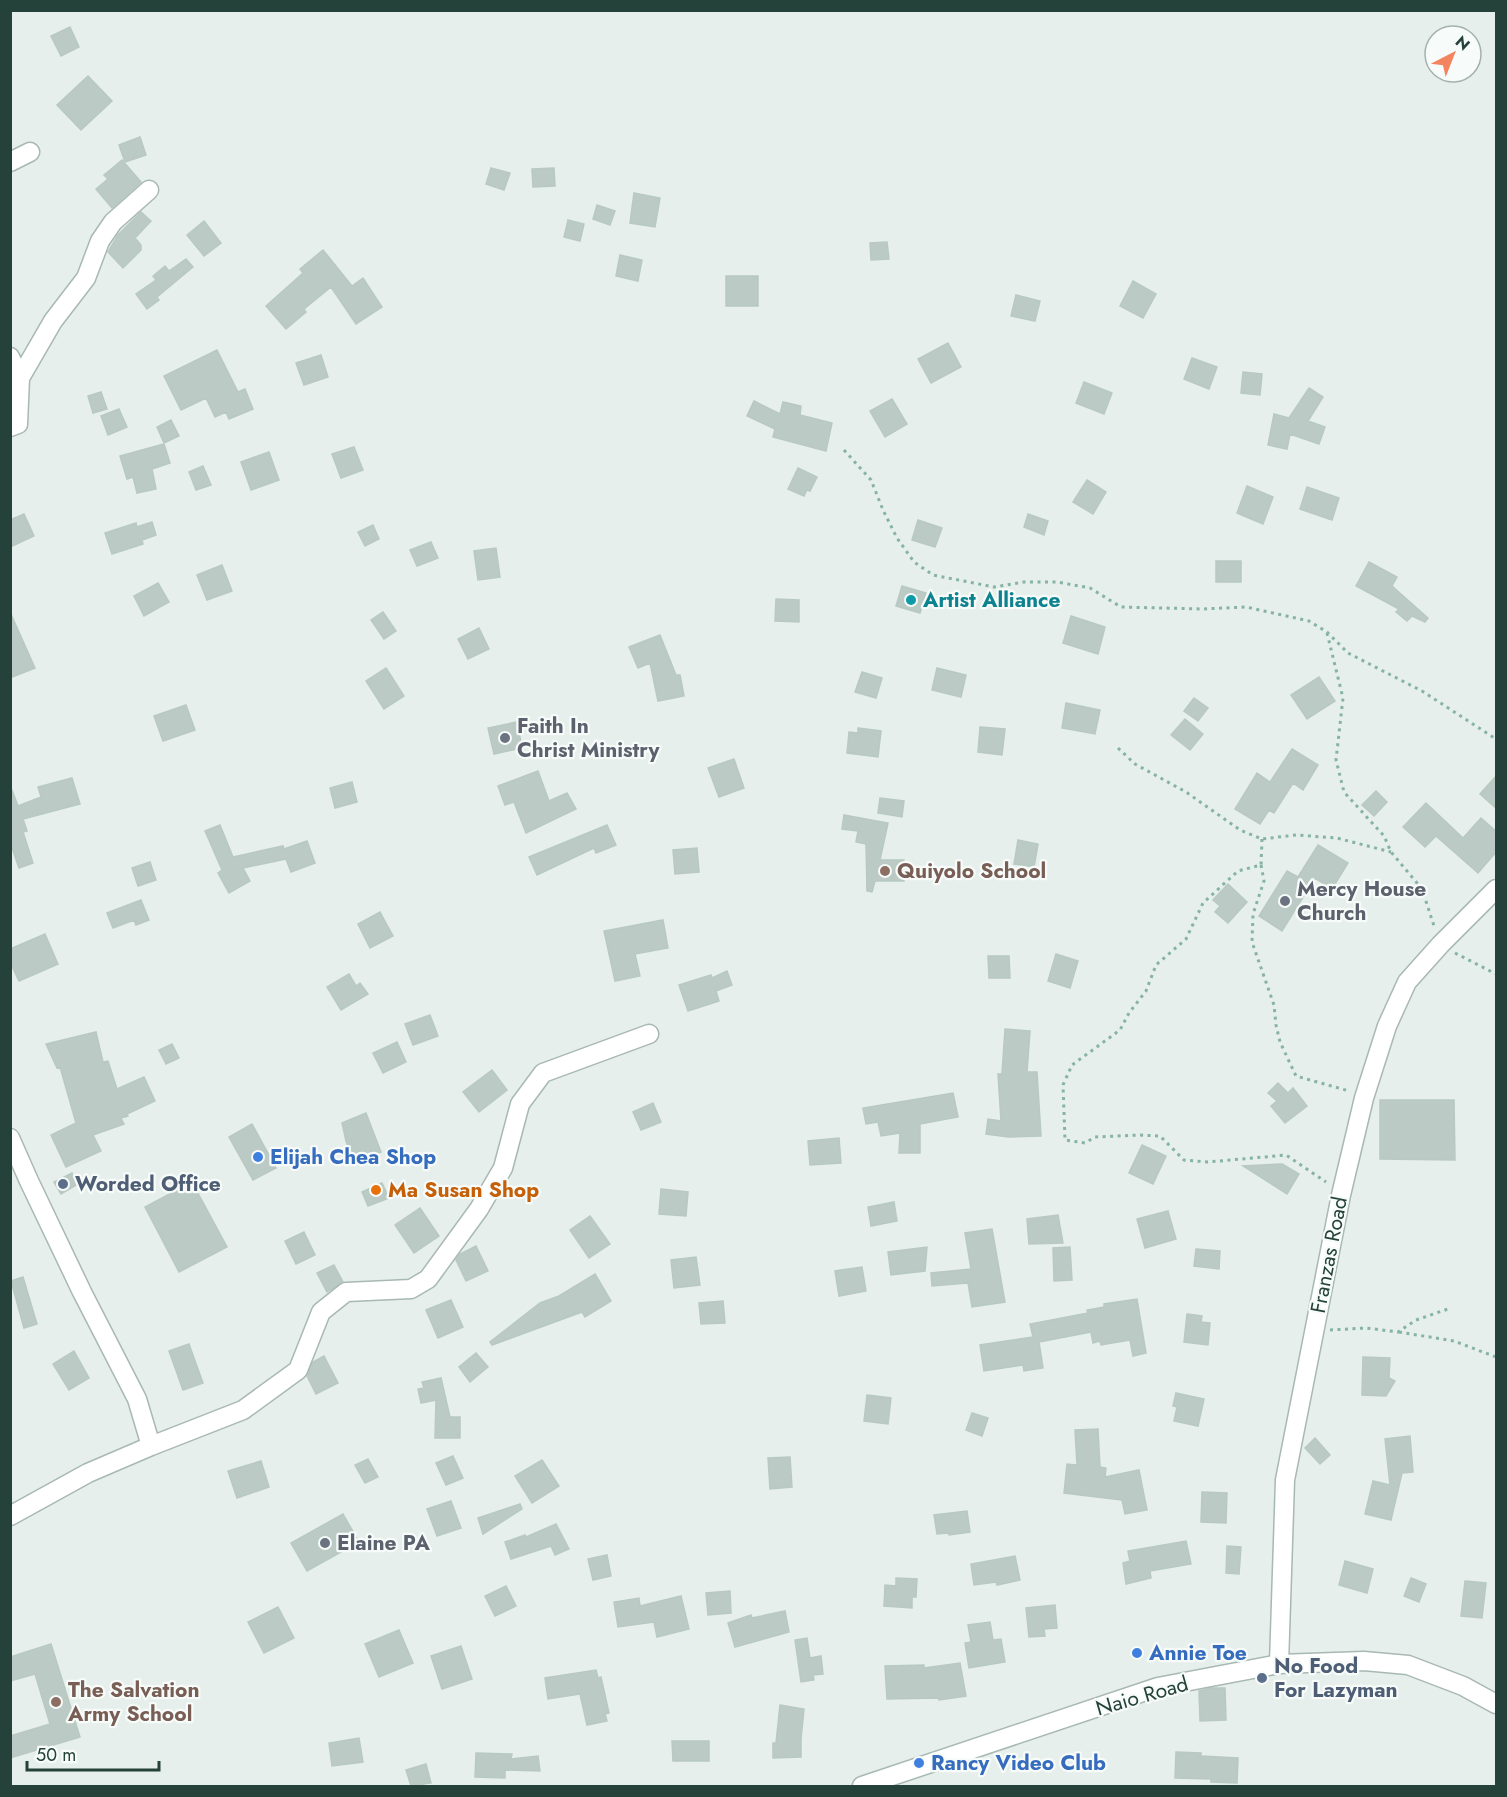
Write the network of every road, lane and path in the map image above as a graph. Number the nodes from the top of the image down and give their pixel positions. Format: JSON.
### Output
{"nodes":[{"id":1,"x":30,"y":152,"type":"dead end"},
{"id":2,"x":10,"y":162,"type":"edge"},
{"id":3,"x":149,"y":190,"type":"dead end"},
{"id":4,"x":10,"y":357,"type":"edge"},
{"id":5,"x":20,"y":378,"type":"junction"},
{"id":6,"x":14,"y":425,"type":"edge"},
{"id":7,"x":844,"y":450,"type":"dead end"},
{"id":8,"x":1327,"y":632,"type":"junction"},
{"id":9,"x":1497,"y":739,"type":"edge"},
{"id":10,"x":1118,"y":748,"type":"dead end"},
{"id":11,"x":1262,"y":839,"type":"junction"},
{"id":12,"x":1391,"y":852,"type":"junction"},
{"id":13,"x":1261,"y":865,"type":"junction"},
{"id":14,"x":1497,"y":889,"type":"edge"},
{"id":15,"x":1441,"y":944,"type":"junction"},
{"id":16,"x":1497,"y":974,"type":"edge"},
{"id":17,"x":649,"y":1034,"type":"dead end"},
{"id":18,"x":1364,"y":1098,"type":"junction"},
{"id":19,"x":10,"y":1138,"type":"edge"},
{"id":20,"x":1341,"y":1195,"type":"junction"},
{"id":21,"x":1448,"y":1309,"type":"dead end"},
{"id":22,"x":1314,"y":1331,"type":"junction"},
{"id":23,"x":1398,"y":1332,"type":"junction"},
{"id":24,"x":1497,"y":1357,"type":"edge"},
{"id":25,"x":151,"y":1446,"type":"junction"},
{"id":26,"x":10,"y":1516,"type":"edge"},
{"id":27,"x":1279,"y":1664,"type":"junction"},
{"id":28,"x":1497,"y":1704,"type":"edge"},
{"id":29,"x":862,"y":1786,"type":"edge"}],
"edges":[{"from":1,"to":2,"type":"street"},
{"from":3,"to":5,"type":"street"},
{"from":4,"to":5,"type":"street"},
{"from":5,"to":6,"type":"street"},
{"from":7,"to":8,"type":"path"},
{"from":8,"to":9,"type":"path"},
{"from":8,"to":12,"type":"path"},
{"from":10,"to":11,"type":"path"},
{"from":11,"to":12,"type":"path"},
{"from":11,"to":13,"type":"path"},
{"from":12,"to":15,"type":"path"},
{"from":13,"to":18,"type":"path"},
{"from":13,"to":20,"type":"path"},
{"from":14,"to":15,"type":"street","name":"Franzas Road"},
{"from":15,"to":16,"type":"path"},
{"from":15,"to":18,"type":"street","name":"Franzas Road"},
{"from":17,"to":25,"type":"street"},
{"from":18,"to":20,"type":"street","name":"Franzas Road"},
{"from":19,"to":25,"type":"street"},
{"from":20,"to":22,"type":"street","name":"Franzas Road"},
{"from":21,"to":23,"type":"path"},
{"from":22,"to":23,"type":"path"},
{"from":22,"to":27,"type":"street","name":"Franzas Road"},
{"from":23,"to":24,"type":"path"},
{"from":25,"to":26,"type":"street"},
{"from":27,"to":28,"type":"street","name":"Naio Road"},
{"from":27,"to":29,"type":"street","name":"Naio Road"}]}
